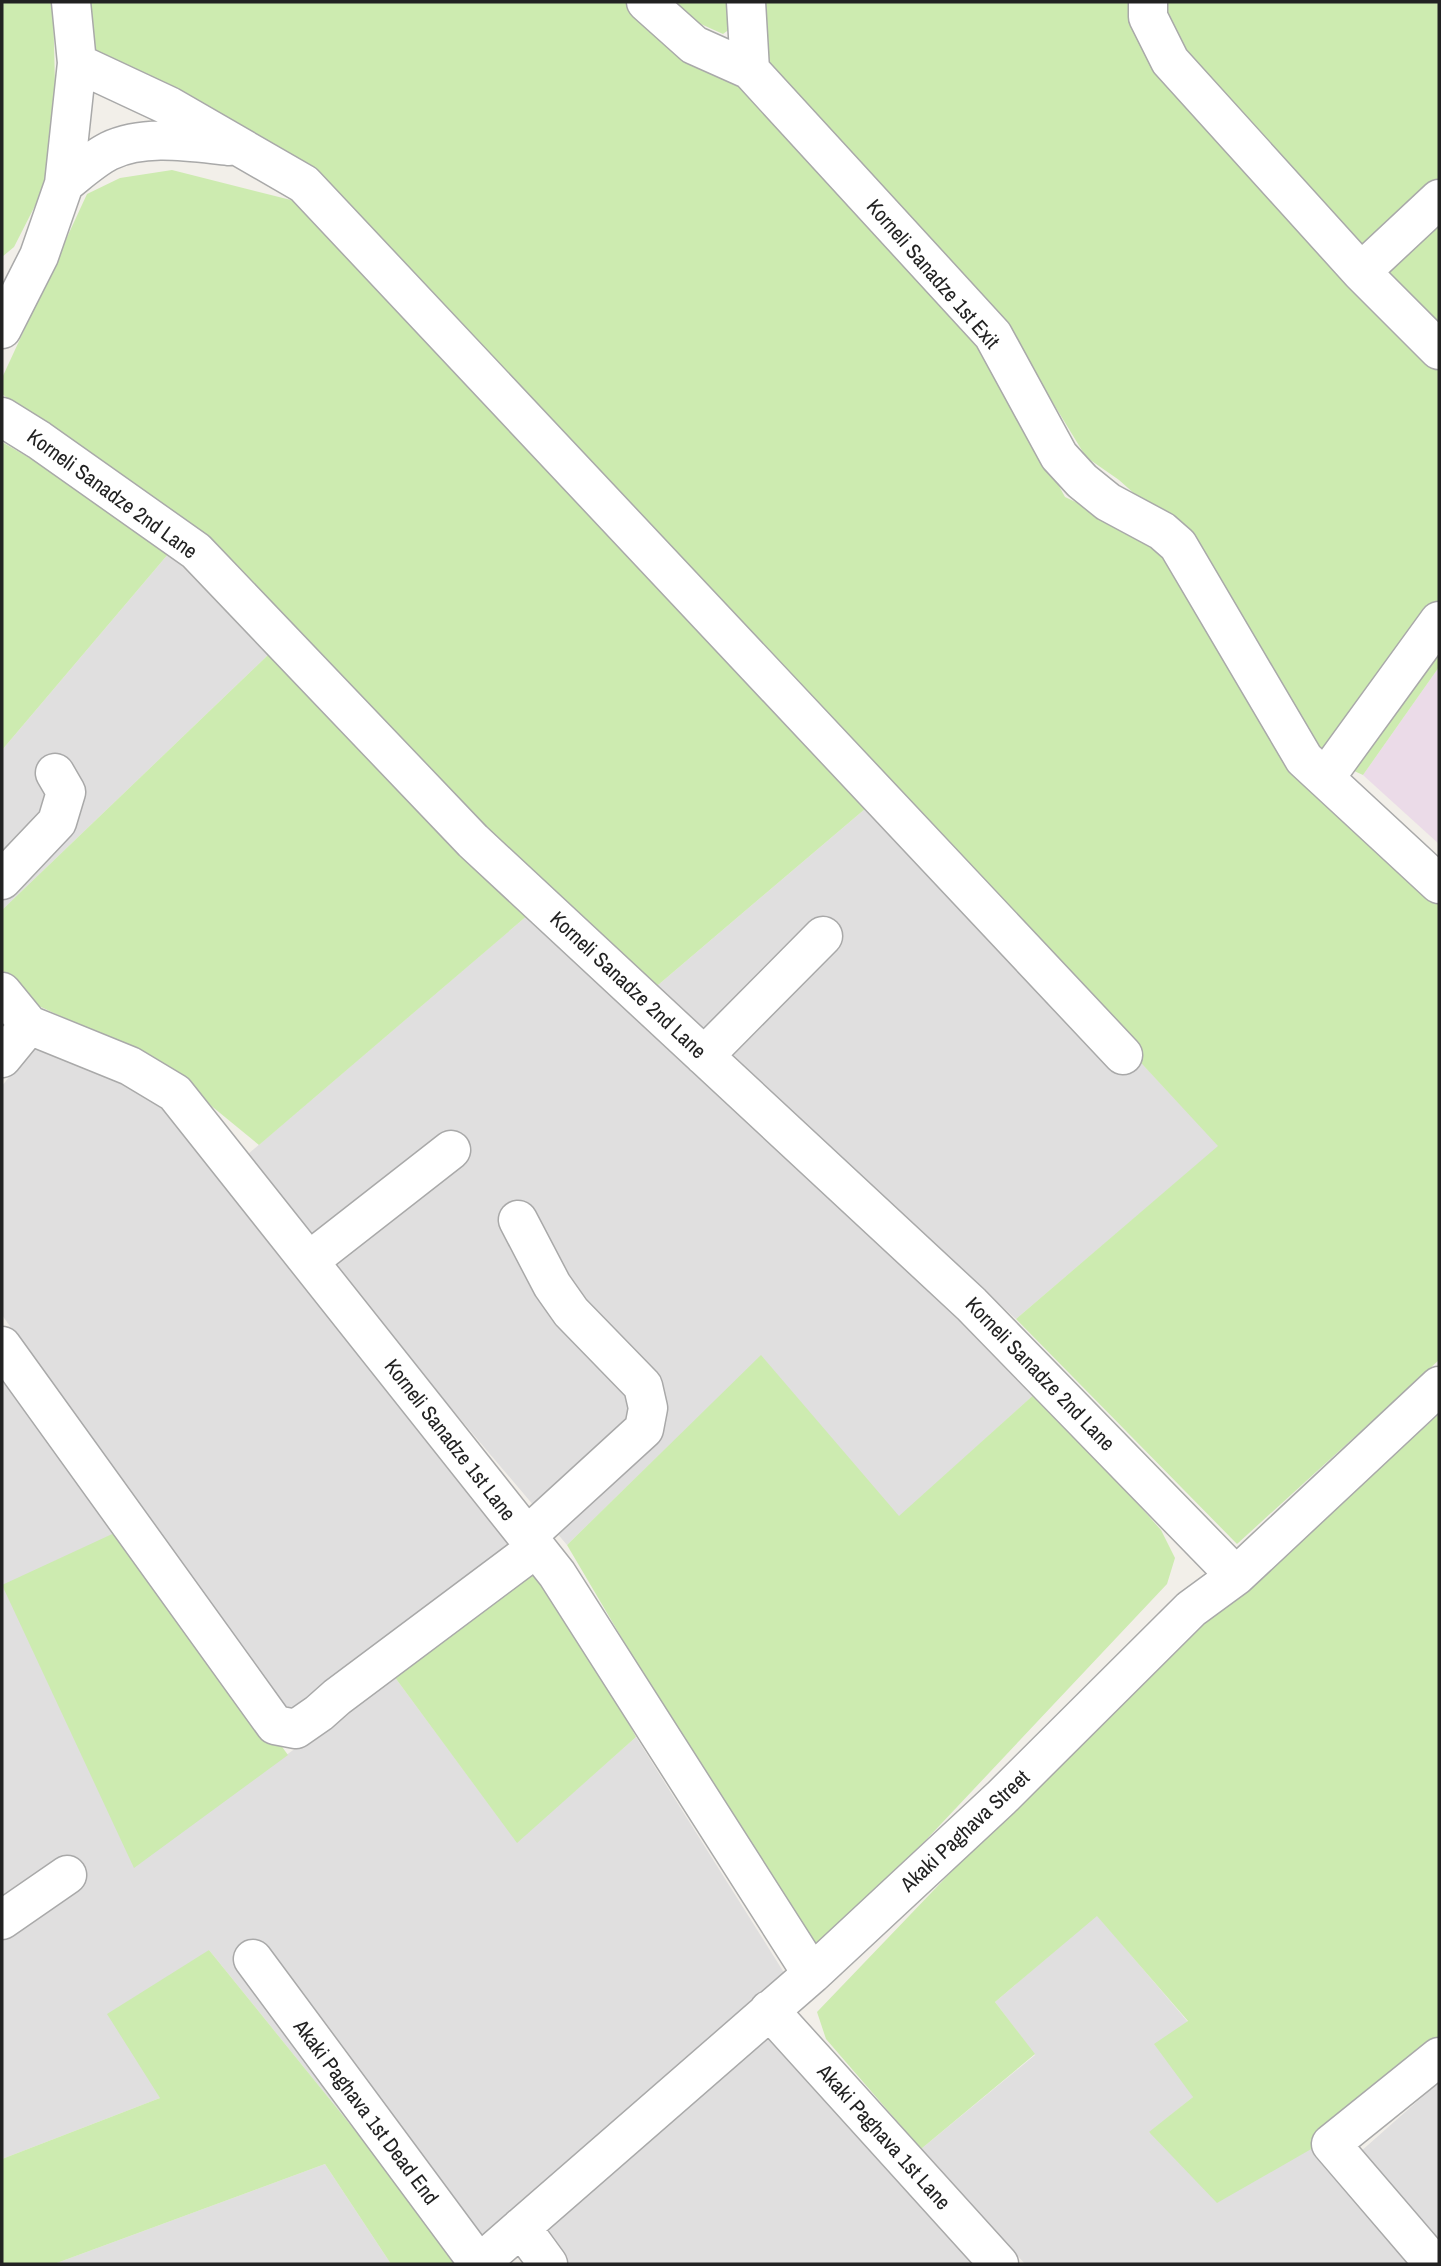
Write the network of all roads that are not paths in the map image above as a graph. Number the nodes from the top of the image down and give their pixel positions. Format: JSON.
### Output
{"nodes":[{"id":1,"x":71,"y":2,"type":"edge"},
{"id":2,"x":646,"y":2,"type":"edge"},
{"id":3,"x":746,"y":2,"type":"edge"},
{"id":4,"x":1148,"y":2,"type":"edge"},
{"id":5,"x":77,"y":63,"type":"junction"},
{"id":6,"x":750,"y":70,"type":"junction"},
{"id":7,"x":241,"y":147,"type":"junction"},
{"id":8,"x":64,"y":184,"type":"junction"},
{"id":9,"x":1439,"y":199,"type":"edge"},
{"id":10,"x":1362,"y":272,"type":"junction"},
{"id":11,"x":5,"y":314,"type":"edge"},
{"id":12,"x":1439,"y":350,"type":"edge"},
{"id":13,"x":2,"y":417,"type":"edge"},
{"id":14,"x":1439,"y":621,"type":"edge"},
{"id":15,"x":55,"y":772,"type":"dead end"},
{"id":16,"x":1325,"y":778,"type":"junction"},
{"id":17,"x":2,"y":880,"type":"edge"},
{"id":18,"x":1439,"y":884,"type":"edge"},
{"id":19,"x":823,"y":936,"type":"dead end"},
{"id":20,"x":2,"y":992,"type":"edge"},
{"id":21,"x":29,"y":1025,"type":"junction"},
{"id":22,"x":1123,"y":1055,"type":"dead end"},
{"id":23,"x":704,"y":1056,"type":"junction"},
{"id":24,"x":2,"y":1058,"type":"edge"},
{"id":25,"x":450,"y":1150,"type":"dead end"},
{"id":26,"x":518,"y":1220,"type":"dead end"},
{"id":27,"x":309,"y":1261,"type":"junction"},
{"id":28,"x":2,"y":1346,"type":"edge"},
{"id":29,"x":1439,"y":1386,"type":"edge"},
{"id":30,"x":531,"y":1542,"type":"junction"},
{"id":31,"x":1236,"y":1576,"type":"junction"},
{"id":32,"x":67,"y":1875,"type":"dead end"},
{"id":33,"x":2,"y":1920,"type":"edge"},
{"id":34,"x":253,"y":1959,"type":"dead end"},
{"id":35,"x":812,"y":1974,"type":"junction"},
{"id":36,"x":769,"y":2010,"type":"junction"},
{"id":37,"x":1439,"y":2057,"type":"edge"},
{"id":38,"x":521,"y":2227,"type":"junction"},
{"id":39,"x":479,"y":2264,"type":"edge"},
{"id":40,"x":548,"y":2264,"type":"edge"},
{"id":41,"x":999,"y":2264,"type":"edge"},
{"id":42,"x":1434,"y":2264,"type":"edge"}],
"edges":[{"from":1,"to":5,"type":"street"},
{"from":2,"to":6,"type":"street"},
{"from":3,"to":6,"type":"street"},
{"from":4,"to":10,"type":"street"},
{"from":5,"to":7,"type":"street"},
{"from":5,"to":8,"type":"street"},
{"from":6,"to":16,"type":"street","name":"Korneli Sanadze 1st Exit"},
{"from":7,"to":8,"type":"street"},
{"from":7,"to":22,"type":"street"},
{"from":8,"to":11,"type":"street"},
{"from":9,"to":10,"type":"street"},
{"from":10,"to":12,"type":"street"},
{"from":13,"to":23,"type":"street","name":"Korneli Sanadze 2nd Lane"},
{"from":14,"to":16,"type":"street"},
{"from":15,"to":17,"type":"street"},
{"from":16,"to":18,"type":"street","name":"Korneli Sanadze 1st Exit"},
{"from":19,"to":23,"type":"street"},
{"from":20,"to":21,"type":"street","name":"Korneli Sanadze 1st Lane"},
{"from":21,"to":24,"type":"street"},
{"from":21,"to":27,"type":"street","name":"Korneli Sanadze 1st Lane"},
{"from":23,"to":31,"type":"street","name":"Korneli Sanadze 2nd Lane"},
{"from":25,"to":27,"type":"street"},
{"from":26,"to":30,"type":"street"},
{"from":27,"to":30,"type":"street","name":"Korneli Sanadze 1st Lane"},
{"from":28,"to":30,"type":"street"},
{"from":29,"to":31,"type":"street","name":"Akaki Paghava Street"},
{"from":30,"to":35,"type":"street","name":"Korneli Sanadze 1st Lane"},
{"from":31,"to":35,"type":"street","name":"Akaki Paghava Street"},
{"from":32,"to":33,"type":"street"},
{"from":34,"to":39,"type":"street","name":"Akaki Paghava 1st Dead End"},
{"from":35,"to":36,"type":"street","name":"Akaki Paghava Street"},
{"from":36,"to":38,"type":"street","name":"Akaki Paghava Street"},
{"from":36,"to":41,"type":"street","name":"Akaki Paghava 1st Lane"},
{"from":37,"to":42,"type":"street"},
{"from":38,"to":39,"type":"street","name":"Akaki Paghava Street"},
{"from":38,"to":40,"type":"street"}]}
